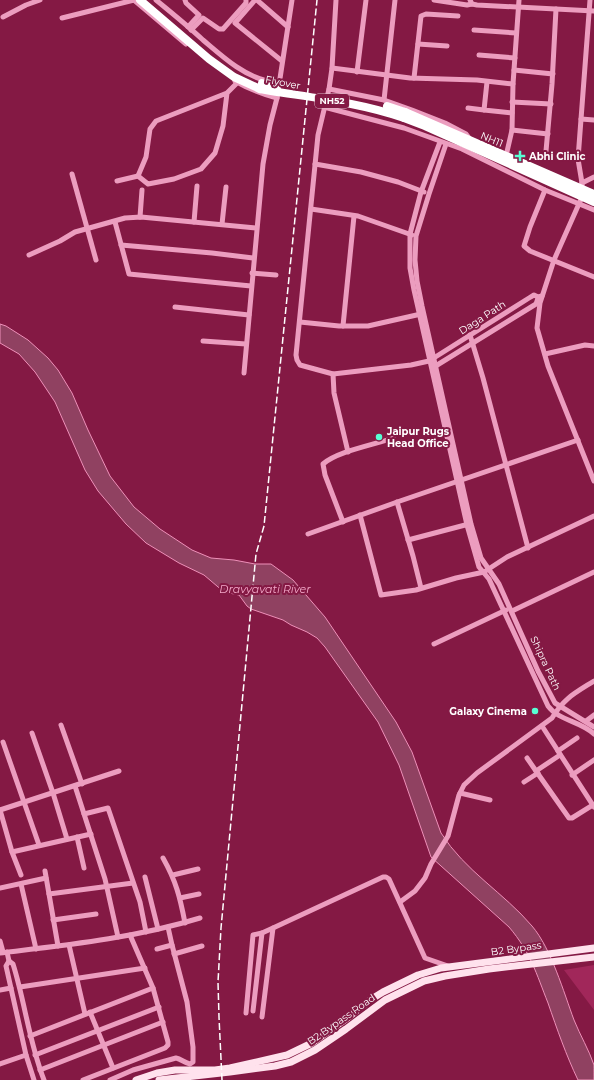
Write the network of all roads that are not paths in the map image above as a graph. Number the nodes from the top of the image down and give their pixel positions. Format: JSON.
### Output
{"nodes":[{"id":1,"x":40,"y":0,"type":"edge"},
{"id":2,"x":134,"y":0,"type":"edge"},
{"id":3,"x":140,"y":0,"type":"edge"},
{"id":4,"x":147,"y":0,"type":"edge"},
{"id":5,"x":156,"y":0,"type":"edge"},
{"id":6,"x":185,"y":0,"type":"edge"},
{"id":7,"x":246,"y":0,"type":"edge"},
{"id":8,"x":256,"y":0,"type":"edge"},
{"id":9,"x":292,"y":0,"type":"edge"},
{"id":10,"x":336,"y":0,"type":"edge"},
{"id":11,"x":366,"y":0,"type":"edge"},
{"id":12,"x":395,"y":0,"type":"edge"},
{"id":13,"x":434,"y":0,"type":"edge"},
{"id":14,"x":519,"y":0,"type":"edge"},
{"id":15,"x":590,"y":0,"type":"edge"},
{"id":16,"x":451,"y":1,"type":"edge"},
{"id":17,"x":471,"y":2,"type":"edge"},
{"id":18,"x":518,"y":6,"type":"junction"},
{"id":19,"x":160,"y":7,"type":"edge"},
{"id":20,"x":556,"y":9,"type":"junction"},
{"id":21,"x":592,"y":11,"type":"edge"},
{"id":22,"x":458,"y":16,"type":"dead end"},
{"id":23,"x":3,"y":17,"type":"dead end"},
{"id":24,"x":62,"y":18,"type":"dead end"},
{"id":25,"x":288,"y":27,"type":"junction"},
{"id":26,"x":190,"y":28,"type":"junction"},
{"id":27,"x":474,"y":30,"type":"dead end"},
{"id":28,"x":516,"y":33,"type":"junction"},
{"id":29,"x":418,"y":44,"type":"junction"},
{"id":30,"x":447,"y":46,"type":"dead end"},
{"id":31,"x":587,"y":47,"type":"junction"},
{"id":32,"x":594,"y":47,"type":"edge"},
{"id":33,"x":479,"y":55,"type":"dead end"},
{"id":34,"x":514,"y":58,"type":"junction"},
{"id":35,"x":282,"y":62,"type":"junction"},
{"id":36,"x":332,"y":68,"type":"junction"},
{"id":37,"x":514,"y":70,"type":"junction"},
{"id":38,"x":357,"y":72,"type":"junction"},
{"id":39,"x":553,"y":74,"type":"junction"},
{"id":40,"x":387,"y":76,"type":"junction"},
{"id":41,"x":414,"y":78,"type":"junction"},
{"id":42,"x":264,"y":80,"type":"junction"},
{"id":43,"x":487,"y":82,"type":"junction"},
{"id":44,"x":237,"y":83,"type":"junction"},
{"id":45,"x":279,"y":84,"type":"junction"},
{"id":46,"x":513,"y":84,"type":"junction"},
{"id":47,"x":329,"y":89,"type":"junction"},
{"id":48,"x":227,"y":93,"type":"junction"},
{"id":49,"x":261,"y":93,"type":"junction"},
{"id":50,"x":277,"y":98,"type":"junction"},
{"id":51,"x":384,"y":100,"type":"junction"},
{"id":52,"x":512,"y":102,"type":"junction"},
{"id":53,"x":551,"y":104,"type":"junction"},
{"id":54,"x":324,"y":107,"type":"junction"},
{"id":55,"x":468,"y":108,"type":"dead end"},
{"id":56,"x":484,"y":110,"type":"junction"},
{"id":57,"x":512,"y":113,"type":"junction"},
{"id":58,"x":581,"y":119,"type":"junction"},
{"id":59,"x":594,"y":120,"type":"edge"},
{"id":60,"x":512,"y":130,"type":"junction"},
{"id":61,"x":548,"y":134,"type":"junction"},
{"id":62,"x":440,"y":142,"type":"junction"},
{"id":63,"x":446,"y":144,"type":"junction"},
{"id":64,"x":467,"y":145,"type":"junction"},
{"id":65,"x":546,"y":151,"type":"dead end"},
{"id":66,"x":506,"y":156,"type":"junction"},
{"id":67,"x":315,"y":164,"type":"junction"},
{"id":68,"x":72,"y":174,"type":"dead end"},
{"id":69,"x":138,"y":176,"type":"junction"},
{"id":70,"x":594,"y":178,"type":"edge"},
{"id":71,"x":117,"y":181,"type":"dead end"},
{"id":72,"x":197,"y":186,"type":"dead end"},
{"id":73,"x":226,"y":187,"type":"dead end"},
{"id":74,"x":142,"y":190,"type":"dead end"},
{"id":75,"x":545,"y":190,"type":"junction"},
{"id":76,"x":421,"y":192,"type":"junction"},
{"id":77,"x":581,"y":193,"type":"junction"},
{"id":78,"x":429,"y":194,"type":"junction"},
{"id":79,"x":594,"y":194,"type":"edge"},
{"id":80,"x":594,"y":202,"type":"edge"},
{"id":81,"x":311,"y":209,"type":"junction"},
{"id":82,"x":594,"y":210,"type":"edge"},
{"id":83,"x":354,"y":216,"type":"junction"},
{"id":84,"x":140,"y":217,"type":"junction"},
{"id":85,"x":115,"y":222,"type":"junction"},
{"id":86,"x":194,"y":222,"type":"junction"},
{"id":87,"x":222,"y":224,"type":"junction"},
{"id":88,"x":256,"y":228,"type":"junction"},
{"id":89,"x":87,"y":229,"type":"junction"},
{"id":90,"x":410,"y":234,"type":"junction"},
{"id":91,"x":416,"y":236,"type":"junction"},
{"id":92,"x":121,"y":245,"type":"junction"},
{"id":93,"x":29,"y":254,"type":"dead end"},
{"id":94,"x":253,"y":258,"type":"junction"},
{"id":95,"x":96,"y":260,"type":"dead end"},
{"id":96,"x":554,"y":260,"type":"junction"},
{"id":97,"x":252,"y":273,"type":"junction"},
{"id":98,"x":276,"y":275,"type":"dead end"},
{"id":99,"x":594,"y":278,"type":"edge"},
{"id":100,"x":251,"y":286,"type":"junction"},
{"id":101,"x":540,"y":297,"type":"junction"},
{"id":102,"x":175,"y":307,"type":"dead end"},
{"id":103,"x":421,"y":314,"type":"junction"},
{"id":104,"x":249,"y":315,"type":"junction"},
{"id":105,"x":300,"y":322,"type":"junction"},
{"id":106,"x":343,"y":326,"type":"junction"},
{"id":107,"x":470,"y":335,"type":"junction"},
{"id":108,"x":202,"y":341,"type":"dead end"},
{"id":109,"x":246,"y":344,"type":"junction"},
{"id":110,"x":473,"y":344,"type":"junction"},
{"id":111,"x":594,"y":346,"type":"edge"},
{"id":112,"x":545,"y":354,"type":"junction"},
{"id":113,"x":431,"y":360,"type":"junction"},
{"id":114,"x":434,"y":368,"type":"junction"},
{"id":115,"x":244,"y":373,"type":"dead end"},
{"id":116,"x":333,"y":374,"type":"junction"},
{"id":117,"x":393,"y":438,"type":"dead end"},
{"id":118,"x":578,"y":440,"type":"junction"},
{"id":119,"x":348,"y":452,"type":"junction"},
{"id":120,"x":506,"y":465,"type":"junction"},
{"id":121,"x":459,"y":481,"type":"junction"},
{"id":122,"x":594,"y":481,"type":"edge"},
{"id":123,"x":397,"y":502,"type":"junction"},
{"id":124,"x":360,"y":515,"type":"junction"},
{"id":125,"x":594,"y":516,"type":"edge"},
{"id":126,"x":343,"y":522,"type":"junction"},
{"id":127,"x":469,"y":524,"type":"junction"},
{"id":128,"x":308,"y":534,"type":"dead end"},
{"id":129,"x":408,"y":540,"type":"junction"},
{"id":130,"x":528,"y":548,"type":"junction"},
{"id":131,"x":486,"y":571,"type":"junction"},
{"id":132,"x":594,"y":572,"type":"edge"},
{"id":133,"x":421,"y":588,"type":"junction"},
{"id":134,"x":511,"y":610,"type":"junction"},
{"id":135,"x":504,"y":611,"type":"junction"},
{"id":136,"x":434,"y":644,"type":"dead end"},
{"id":137,"x":594,"y":681,"type":"edge"},
{"id":138,"x":559,"y":707,"type":"junction"},
{"id":139,"x":555,"y":714,"type":"junction"},
{"id":140,"x":594,"y":715,"type":"edge"},
{"id":141,"x":586,"y":721,"type":"junction"},
{"id":142,"x":61,"y":725,"type":"dead end"},
{"id":143,"x":542,"y":726,"type":"junction"},
{"id":144,"x":594,"y":726,"type":"edge"},
{"id":145,"x":32,"y":733,"type":"dead end"},
{"id":146,"x":594,"y":734,"type":"edge"},
{"id":147,"x":577,"y":738,"type":"dead end"},
{"id":148,"x":3,"y":742,"type":"dead end"},
{"id":149,"x":559,"y":753,"type":"junction"},
{"id":150,"x":526,"y":758,"type":"dead end"},
{"id":151,"x":594,"y":760,"type":"edge"},
{"id":152,"x":119,"y":771,"type":"dead end"},
{"id":153,"x":537,"y":772,"type":"junction"},
{"id":154,"x":572,"y":774,"type":"junction"},
{"id":155,"x":524,"y":782,"type":"dead end"},
{"id":156,"x":82,"y":784,"type":"junction"},
{"id":157,"x":75,"y":786,"type":"junction"},
{"id":158,"x":52,"y":793,"type":"junction"},
{"id":159,"x":460,"y":793,"type":"junction"},
{"id":160,"x":490,"y":800,"type":"dead end"},
{"id":161,"x":24,"y":802,"type":"junction"},
{"id":162,"x":593,"y":806,"type":"edge"},
{"id":163,"x":0,"y":810,"type":"edge"},
{"id":164,"x":84,"y":814,"type":"junction"},
{"id":165,"x":91,"y":834,"type":"junction"},
{"id":166,"x":77,"y":837,"type":"junction"},
{"id":167,"x":66,"y":839,"type":"junction"},
{"id":168,"x":39,"y":845,"type":"junction"},
{"id":169,"x":12,"y":852,"type":"junction"},
{"id":170,"x":163,"y":858,"type":"dead end"},
{"id":171,"x":84,"y":868,"type":"dead end"},
{"id":172,"x":198,"y":869,"type":"dead end"},
{"id":173,"x":45,"y":871,"type":"dead end"},
{"id":174,"x":21,"y":875,"type":"dead end"},
{"id":175,"x":173,"y":876,"type":"junction"},
{"id":176,"x":145,"y":877,"type":"dead end"},
{"id":177,"x":46,"y":878,"type":"junction"},
{"id":178,"x":133,"y":883,"type":"junction"},
{"id":179,"x":21,"y":884,"type":"junction"},
{"id":180,"x":106,"y":886,"type":"junction"},
{"id":181,"x":0,"y":888,"type":"edge"},
{"id":182,"x":48,"y":894,"type":"junction"},
{"id":183,"x":199,"y":894,"type":"dead end"},
{"id":184,"x":180,"y":898,"type":"junction"},
{"id":185,"x":400,"y":902,"type":"junction"},
{"id":186,"x":96,"y":914,"type":"dead end"},
{"id":187,"x":200,"y":918,"type":"dead end"},
{"id":188,"x":53,"y":920,"type":"junction"},
{"id":189,"x":185,"y":923,"type":"junction"},
{"id":190,"x":168,"y":927,"type":"junction"},
{"id":191,"x":273,"y":928,"type":"junction"},
{"id":192,"x":158,"y":929,"type":"junction"},
{"id":193,"x":146,"y":932,"type":"junction"},
{"id":194,"x":262,"y":933,"type":"junction"},
{"id":195,"x":130,"y":935,"type":"junction"},
{"id":196,"x":118,"y":937,"type":"junction"},
{"id":197,"x":0,"y":941,"type":"edge"},
{"id":198,"x":69,"y":945,"type":"junction"},
{"id":199,"x":172,"y":945,"type":"junction"},
{"id":200,"x":58,"y":946,"type":"junction"},
{"id":201,"x":202,"y":946,"type":"dead end"},
{"id":202,"x":594,"y":948,"type":"edge"},
{"id":203,"x":36,"y":949,"type":"junction"},
{"id":204,"x":157,"y":949,"type":"dead end"},
{"id":205,"x":3,"y":952,"type":"edge"},
{"id":206,"x":174,"y":954,"type":"junction"},
{"id":207,"x":594,"y":957,"type":"edge"},
{"id":208,"x":9,"y":961,"type":"junction"},
{"id":209,"x":451,"y":967,"type":"junction"},
{"id":210,"x":145,"y":968,"type":"junction"},
{"id":211,"x":78,"y":978,"type":"junction"},
{"id":212,"x":20,"y":987,"type":"junction"},
{"id":213,"x":11,"y":988,"type":"junction"},
{"id":214,"x":153,"y":988,"type":"junction"},
{"id":215,"x":0,"y":990,"type":"edge"},
{"id":216,"x":159,"y":1007,"type":"junction"},
{"id":217,"x":253,"y":1012,"type":"dead end"},
{"id":218,"x":88,"y":1013,"type":"junction"},
{"id":219,"x":246,"y":1013,"type":"dead end"},
{"id":220,"x":262,"y":1017,"type":"dead end"},
{"id":221,"x":163,"y":1022,"type":"junction"},
{"id":222,"x":98,"y":1030,"type":"junction"},
{"id":223,"x":30,"y":1036,"type":"junction"},
{"id":224,"x":104,"y":1045,"type":"junction"},
{"id":225,"x":26,"y":1055,"type":"junction"},
{"id":226,"x":35,"y":1055,"type":"junction"},
{"id":227,"x":0,"y":1064,"type":"edge"},
{"id":228,"x":113,"y":1068,"type":"junction"},
{"id":229,"x":40,"y":1070,"type":"junction"},
{"id":230,"x":34,"y":1080,"type":"edge"},
{"id":231,"x":44,"y":1080,"type":"edge"},
{"id":232,"x":84,"y":1080,"type":"edge"},
{"id":233,"x":110,"y":1080,"type":"edge"},
{"id":234,"x":136,"y":1080,"type":"edge"},
{"id":235,"x":159,"y":1080,"type":"edge"}],
"edges":[{"from":1,"to":23,"type":"street"},
{"from":2,"to":24,"type":"street"},
{"from":2,"to":44,"type":"street"},
{"from":3,"to":19,"type":"highway","name":"Flyover","number":"NH52"},
{"from":4,"to":19,"type":"highway","name":"Flyover","number":"NH52"},
{"from":5,"to":19,"type":"street"},
{"from":6,"to":26,"type":"street"},
{"from":7,"to":26,"type":"street"},
{"from":8,"to":25,"type":"street"},
{"from":8,"to":35,"type":"street"},
{"from":9,"to":25,"type":"street"},
{"from":10,"to":36,"type":"street"},
{"from":11,"to":38,"type":"street"},
{"from":12,"to":40,"type":"street"},
{"from":13,"to":16,"type":"street"},
{"from":14,"to":18,"type":"street"},
{"from":15,"to":21,"type":"street"},
{"from":16,"to":17,"type":"street"},
{"from":17,"to":18,"type":"street"},
{"from":18,"to":20,"type":"street"},
{"from":18,"to":28,"type":"street"},
{"from":19,"to":26,"type":"street"},
{"from":19,"to":64,"type":"highway","name":"Flyover","number":"NH52","bridge":true},
{"from":20,"to":21,"type":"street"},
{"from":20,"to":39,"type":"street"},
{"from":21,"to":31,"type":"street"},
{"from":22,"to":29,"type":"street"},
{"from":25,"to":35,"type":"street"},
{"from":26,"to":42,"type":"street"},
{"from":27,"to":28,"type":"street"},
{"from":28,"to":34,"type":"street"},
{"from":29,"to":30,"type":"street"},
{"from":29,"to":41,"type":"street"},
{"from":31,"to":32,"type":"street"},
{"from":31,"to":58,"type":"street"},
{"from":33,"to":34,"type":"street"},
{"from":34,"to":37,"type":"street"},
{"from":35,"to":45,"type":"street"},
{"from":36,"to":38,"type":"street"},
{"from":36,"to":47,"type":"street"},
{"from":37,"to":39,"type":"street"},
{"from":37,"to":46,"type":"street"},
{"from":38,"to":40,"type":"street"},
{"from":39,"to":53,"type":"street"},
{"from":40,"to":41,"type":"street"},
{"from":40,"to":51,"type":"street"},
{"from":41,"to":43,"type":"street"},
{"from":42,"to":45,"type":"street"},
{"from":42,"to":49,"type":"street"},
{"from":43,"to":46,"type":"street"},
{"from":43,"to":56,"type":"street"},
{"from":44,"to":48,"type":"street"},
{"from":44,"to":49,"type":"street"},
{"from":45,"to":50,"type":"street"},
{"from":46,"to":52,"type":"street"},
{"from":47,"to":51,"type":"street"},
{"from":47,"to":54,"type":"street"},
{"from":48,"to":69,"type":"street"},
{"from":48,"to":69,"type":"street"},
{"from":49,"to":50,"type":"street"},
{"from":50,"to":88,"type":"street"},
{"from":51,"to":64,"type":"street"},
{"from":52,"to":53,"type":"street"},
{"from":52,"to":57,"type":"street"},
{"from":53,"to":61,"type":"street"},
{"from":54,"to":62,"type":"street"},
{"from":54,"to":67,"type":"street"},
{"from":55,"to":56,"type":"street"},
{"from":56,"to":57,"type":"street"},
{"from":57,"to":60,"type":"street"},
{"from":58,"to":59,"type":"street"},
{"from":58,"to":77,"type":"street"},
{"from":60,"to":61,"type":"street"},
{"from":60,"to":66,"type":"street"},
{"from":61,"to":65,"type":"street"},
{"from":62,"to":63,"type":"street"},
{"from":62,"to":76,"type":"street"},
{"from":63,"to":64,"type":"street"},
{"from":63,"to":78,"type":"street"},
{"from":64,"to":66,"type":"highway","name":"NH11","number":"NH52"},
{"from":64,"to":75,"type":"street"},
{"from":64,"to":77,"type":"highway","number":"NH52"},
{"from":66,"to":77,"type":"highway","name":"NH11","number":"NH52"},
{"from":67,"to":76,"type":"street"},
{"from":67,"to":81,"type":"street"},
{"from":68,"to":89,"type":"street"},
{"from":69,"to":71,"type":"street"},
{"from":70,"to":77,"type":"street"},
{"from":72,"to":86,"type":"street"},
{"from":73,"to":87,"type":"street"},
{"from":74,"to":84,"type":"street"},
{"from":75,"to":77,"type":"street"},
{"from":75,"to":96,"type":"street"},
{"from":76,"to":78,"type":"street"},
{"from":76,"to":90,"type":"street"},
{"from":77,"to":79,"type":"highway","name":"NH11","number":"NH52"},
{"from":77,"to":80,"type":"highway","number":"NH52"},
{"from":77,"to":82,"type":"street"},
{"from":77,"to":96,"type":"street"},
{"from":78,"to":91,"type":"street"},
{"from":81,"to":83,"type":"street"},
{"from":81,"to":105,"type":"street"},
{"from":83,"to":90,"type":"street"},
{"from":83,"to":106,"type":"street"},
{"from":84,"to":85,"type":"street"},
{"from":84,"to":86,"type":"street"},
{"from":85,"to":89,"type":"street"},
{"from":85,"to":92,"type":"street"},
{"from":86,"to":87,"type":"street"},
{"from":87,"to":88,"type":"street"},
{"from":88,"to":94,"type":"street"},
{"from":89,"to":93,"type":"street"},
{"from":89,"to":95,"type":"street"},
{"from":90,"to":91,"type":"street"},
{"from":90,"to":103,"type":"street"},
{"from":91,"to":103,"type":"street"},
{"from":92,"to":94,"type":"street"},
{"from":92,"to":100,"type":"street"},
{"from":94,"to":97,"type":"street"},
{"from":96,"to":99,"type":"street"},
{"from":96,"to":101,"type":"street"},
{"from":97,"to":98,"type":"street"},
{"from":97,"to":100,"type":"street"},
{"from":100,"to":104,"type":"street"},
{"from":101,"to":107,"type":"street","name":"Daga Path"},
{"from":101,"to":110,"type":"street"},
{"from":101,"to":112,"type":"street"},
{"from":102,"to":104,"type":"street"},
{"from":103,"to":106,"type":"street"},
{"from":103,"to":113,"type":"street"},
{"from":104,"to":109,"type":"street"},
{"from":105,"to":106,"type":"street"},
{"from":105,"to":116,"type":"street"},
{"from":107,"to":110,"type":"street"},
{"from":107,"to":113,"type":"street","name":"Daga Path"},
{"from":108,"to":109,"type":"street"},
{"from":109,"to":115,"type":"street"},
{"from":110,"to":114,"type":"street"},
{"from":110,"to":120,"type":"street"},
{"from":111,"to":112,"type":"street"},
{"from":112,"to":118,"type":"street"},
{"from":113,"to":114,"type":"street"},
{"from":113,"to":116,"type":"street"},
{"from":114,"to":121,"type":"street"},
{"from":116,"to":119,"type":"street"},
{"from":117,"to":119,"type":"street"},
{"from":118,"to":120,"type":"street"},
{"from":118,"to":122,"type":"street"},
{"from":119,"to":126,"type":"street"},
{"from":120,"to":121,"type":"street"},
{"from":120,"to":130,"type":"street"},
{"from":121,"to":123,"type":"street"},
{"from":121,"to":127,"type":"street"},
{"from":123,"to":124,"type":"street"},
{"from":123,"to":129,"type":"street"},
{"from":124,"to":126,"type":"street"},
{"from":124,"to":133,"type":"street"},
{"from":125,"to":130,"type":"street"},
{"from":126,"to":128,"type":"street"},
{"from":127,"to":129,"type":"street"},
{"from":127,"to":131,"type":"street"},
{"from":129,"to":133,"type":"street"},
{"from":130,"to":131,"type":"street"},
{"from":131,"to":133,"type":"street"},
{"from":131,"to":134,"type":"street","name":"Shipra Path"},
{"from":131,"to":135,"type":"street"},
{"from":132,"to":134,"type":"street"},
{"from":134,"to":135,"type":"street"},
{"from":134,"to":138,"type":"street","name":"Shipra Path"},
{"from":135,"to":136,"type":"street"},
{"from":135,"to":139,"type":"street"},
{"from":137,"to":138,"type":"street"},
{"from":138,"to":139,"type":"street"},
{"from":138,"to":141,"type":"street","name":"Shipra Path"},
{"from":139,"to":143,"type":"street"},
{"from":139,"to":146,"type":"street"},
{"from":140,"to":141,"type":"street"},
{"from":141,"to":144,"type":"street","name":"Shipra Path"},
{"from":142,"to":156,"type":"street"},
{"from":143,"to":149,"type":"street"},
{"from":143,"to":159,"type":"street"},
{"from":145,"to":158,"type":"street"},
{"from":147,"to":149,"type":"street"},
{"from":148,"to":161,"type":"street"},
{"from":149,"to":153,"type":"street"},
{"from":149,"to":154,"type":"street"},
{"from":150,"to":153,"type":"street"},
{"from":151,"to":154,"type":"street"},
{"from":152,"to":156,"type":"street"},
{"from":153,"to":155,"type":"street"},
{"from":153,"to":162,"type":"street"},
{"from":154,"to":162,"type":"street"},
{"from":156,"to":157,"type":"street"},
{"from":157,"to":158,"type":"street"},
{"from":157,"to":164,"type":"street"},
{"from":158,"to":161,"type":"street"},
{"from":158,"to":167,"type":"street"},
{"from":159,"to":160,"type":"street"},
{"from":159,"to":185,"type":"street"},
{"from":161,"to":163,"type":"street"},
{"from":161,"to":168,"type":"street"},
{"from":163,"to":169,"type":"street"},
{"from":164,"to":165,"type":"street"},
{"from":164,"to":178,"type":"street"},
{"from":165,"to":166,"type":"street"},
{"from":165,"to":180,"type":"street"},
{"from":166,"to":167,"type":"street"},
{"from":166,"to":171,"type":"street"},
{"from":167,"to":168,"type":"street"},
{"from":168,"to":169,"type":"street"},
{"from":169,"to":174,"type":"street"},
{"from":170,"to":175,"type":"street"},
{"from":172,"to":175,"type":"street"},
{"from":173,"to":177,"type":"street"},
{"from":175,"to":184,"type":"street"},
{"from":176,"to":192,"type":"street"},
{"from":177,"to":179,"type":"street"},
{"from":177,"to":182,"type":"street"},
{"from":178,"to":180,"type":"street"},
{"from":178,"to":193,"type":"street"},
{"from":179,"to":181,"type":"street"},
{"from":179,"to":203,"type":"street"},
{"from":180,"to":182,"type":"street"},
{"from":180,"to":196,"type":"street"},
{"from":182,"to":188,"type":"street"},
{"from":183,"to":184,"type":"street"},
{"from":184,"to":189,"type":"street"},
{"from":185,"to":191,"type":"street"},
{"from":185,"to":209,"type":"street"},
{"from":186,"to":188,"type":"street"},
{"from":187,"to":189,"type":"street"},
{"from":188,"to":200,"type":"street"},
{"from":189,"to":190,"type":"street"},
{"from":190,"to":192,"type":"street"},
{"from":190,"to":199,"type":"street"},
{"from":191,"to":194,"type":"street"},
{"from":191,"to":220,"type":"street"},
{"from":192,"to":193,"type":"street"},
{"from":193,"to":195,"type":"street"},
{"from":194,"to":217,"type":"street"},
{"from":194,"to":219,"type":"street"},
{"from":195,"to":196,"type":"street"},
{"from":195,"to":210,"type":"street"},
{"from":196,"to":198,"type":"street"},
{"from":197,"to":205,"type":"street"},
{"from":198,"to":200,"type":"street"},
{"from":198,"to":211,"type":"street"},
{"from":199,"to":204,"type":"street"},
{"from":199,"to":206,"type":"street"},
{"from":200,"to":203,"type":"street"},
{"from":201,"to":206,"type":"street"},
{"from":202,"to":209,"type":"main road","name":"B2 Bypass"},
{"from":203,"to":205,"type":"street"},
{"from":205,"to":208,"type":"street"},
{"from":206,"to":233,"type":"street"},
{"from":207,"to":235,"type":"main road","name":"B2 Bypass Road"},
{"from":208,"to":212,"type":"street"},
{"from":208,"to":213,"type":"street"},
{"from":209,"to":234,"type":"main road","name":"B2 Bypass"},
{"from":210,"to":211,"type":"street"},
{"from":210,"to":214,"type":"street"},
{"from":211,"to":212,"type":"street"},
{"from":211,"to":218,"type":"street"},
{"from":212,"to":223,"type":"street"},
{"from":213,"to":215,"type":"street"},
{"from":213,"to":225,"type":"street"},
{"from":214,"to":216,"type":"street"},
{"from":214,"to":218,"type":"street"},
{"from":216,"to":221,"type":"street"},
{"from":216,"to":222,"type":"street"},
{"from":218,"to":222,"type":"street"},
{"from":218,"to":223,"type":"street"},
{"from":221,"to":224,"type":"street"},
{"from":221,"to":228,"type":"street"},
{"from":222,"to":224,"type":"street"},
{"from":222,"to":226,"type":"street"},
{"from":223,"to":226,"type":"street"},
{"from":224,"to":228,"type":"street"},
{"from":224,"to":229,"type":"street"},
{"from":225,"to":227,"type":"street"},
{"from":225,"to":230,"type":"street"},
{"from":226,"to":229,"type":"street"},
{"from":228,"to":232,"type":"street"},
{"from":229,"to":231,"type":"street"}]}
